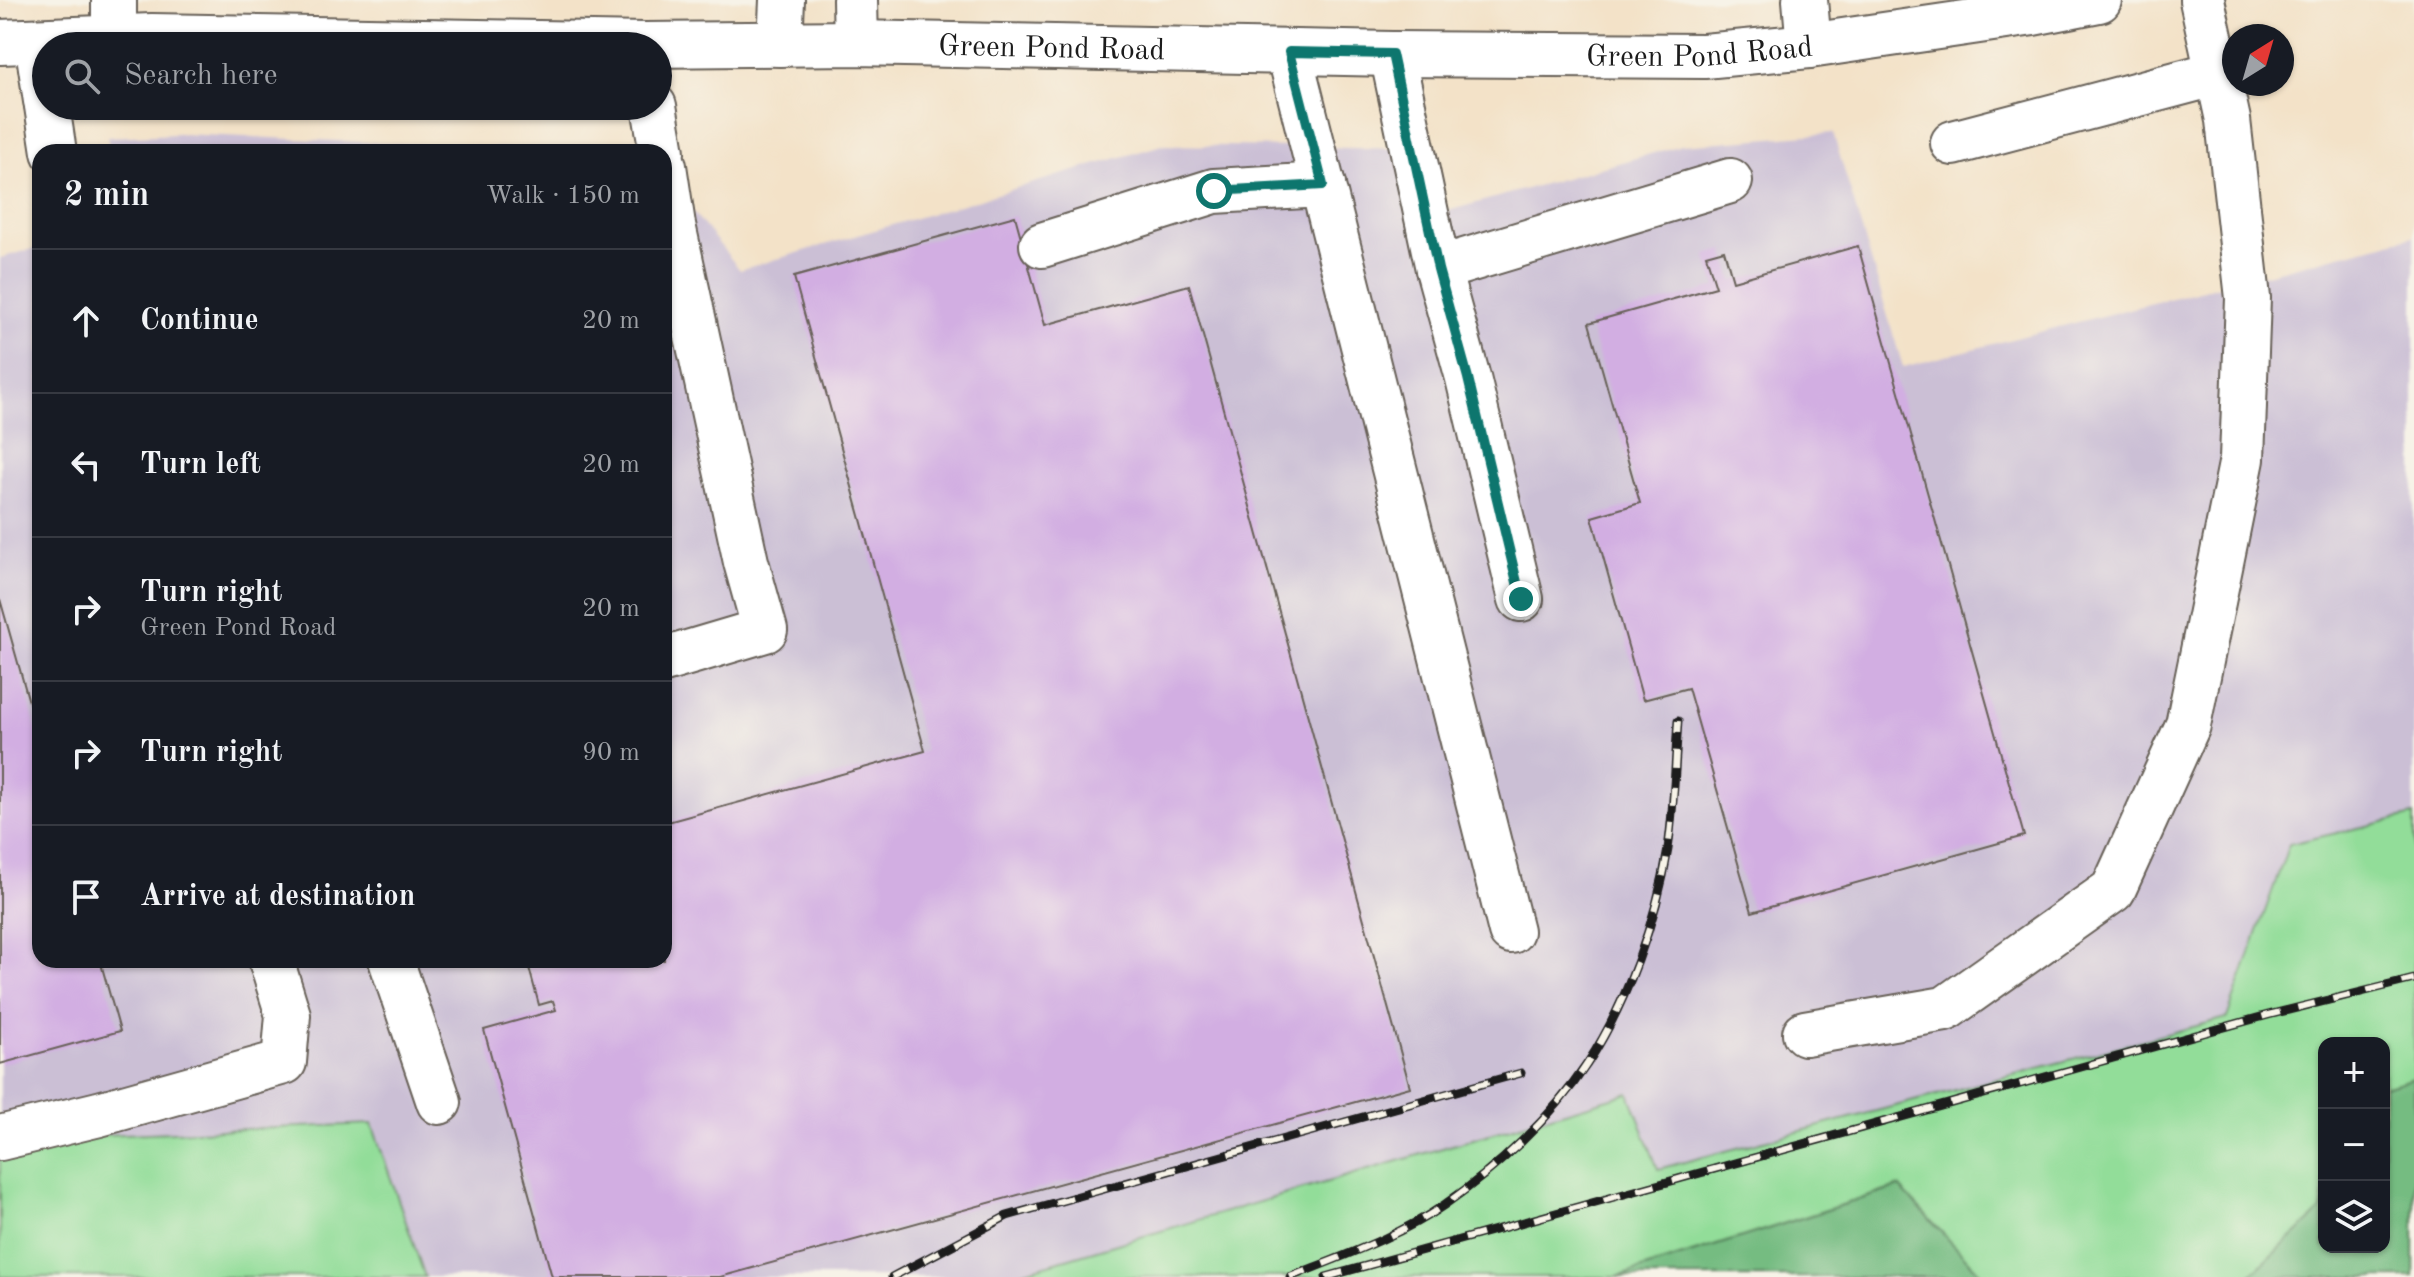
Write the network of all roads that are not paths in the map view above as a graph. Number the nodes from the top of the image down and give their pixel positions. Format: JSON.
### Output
{"nodes":[{"id":1,"x":782,"y":0,"type":"edge"},
{"id":2,"x":855,"y":0,"type":"edge"},
{"id":3,"x":1805,"y":0,"type":"edge"},
{"id":4,"x":2099,"y":0,"type":"edge"},
{"id":5,"x":2202,"y":0,"type":"edge"},
{"id":6,"x":114,"y":19,"type":"edge"},
{"id":7,"x":57,"y":32,"type":"edge"},
{"id":8,"x":370,"y":32,"type":"edge"},
{"id":9,"x":18,"y":41,"type":"edge"},
{"id":10,"x":856,"y":43,"type":"junction"},
{"id":11,"x":780,"y":44,"type":"junction"},
{"id":12,"x":672,"y":46,"type":"edge"},
{"id":13,"x":1809,"y":46,"type":"junction"},
{"id":14,"x":1289,"y":52,"type":"junction"},
{"id":15,"x":1392,"y":54,"type":"junction"},
{"id":16,"x":32,"y":72,"type":"edge"},
{"id":17,"x":2218,"y":73,"type":"junction"},
{"id":18,"x":49,"y":120,"type":"edge"},
{"id":19,"x":656,"y":120,"type":"edge"},
{"id":20,"x":1953,"y":143,"type":"dead end"},
{"id":21,"x":53,"y":144,"type":"edge"},
{"id":22,"x":661,"y":144,"type":"edge"},
{"id":23,"x":1730,"y":181,"type":"dead end"},
{"id":24,"x":1323,"y":185,"type":"junction"},
{"id":25,"x":672,"y":218,"type":"edge"},
{"id":26,"x":1042,"y":245,"type":"dead end"},
{"id":27,"x":1438,"y":269,"type":"junction"},
{"id":28,"x":1521,"y":599,"type":"dead end"},
{"id":29,"x":672,"y":658,"type":"edge"},
{"id":30,"x":1511,"y":931,"type":"dead end"},
{"id":31,"x":273,"y":968,"type":"edge"},
{"id":32,"x":394,"y":968,"type":"edge"},
{"id":33,"x":1805,"y":1033,"type":"dead end"},
{"id":34,"x":439,"y":1102,"type":"dead end"},
{"id":35,"x":0,"y":1138,"type":"edge"}],
"edges":[{"from":1,"to":11,"type":"main road"},
{"from":2,"to":10,"type":"main road"},
{"from":3,"to":13,"type":"main road"},
{"from":4,"to":13,"type":"main road","name":"Green Pond Road"},
{"from":5,"to":17,"type":"main road"},
{"from":6,"to":7,"type":"main road","name":"Green Pond Road"},
{"from":6,"to":8,"type":"main road","name":"Green Pond Road"},
{"from":9,"to":16,"type":"main road"},
{"from":10,"to":11,"type":"main road","name":"Green Pond Road"},
{"from":10,"to":14,"type":"main road","name":"Green Pond Road"},
{"from":11,"to":12,"type":"main road","name":"Green Pond Road"},
{"from":13,"to":15,"type":"main road","name":"Green Pond Road"},
{"from":14,"to":15,"type":"main road","name":"Green Pond Road"},
{"from":14,"to":24,"type":"main road"},
{"from":15,"to":27,"type":"main road"},
{"from":17,"to":20,"type":"main road"},
{"from":17,"to":33,"type":"main road"},
{"from":18,"to":21,"type":"main road"},
{"from":19,"to":22,"type":"main road"},
{"from":23,"to":27,"type":"main road"},
{"from":24,"to":26,"type":"main road"},
{"from":24,"to":30,"type":"main road"},
{"from":25,"to":29,"type":"main road"},
{"from":27,"to":28,"type":"main road"},
{"from":31,"to":35,"type":"main road"},
{"from":32,"to":34,"type":"main road"}]}
